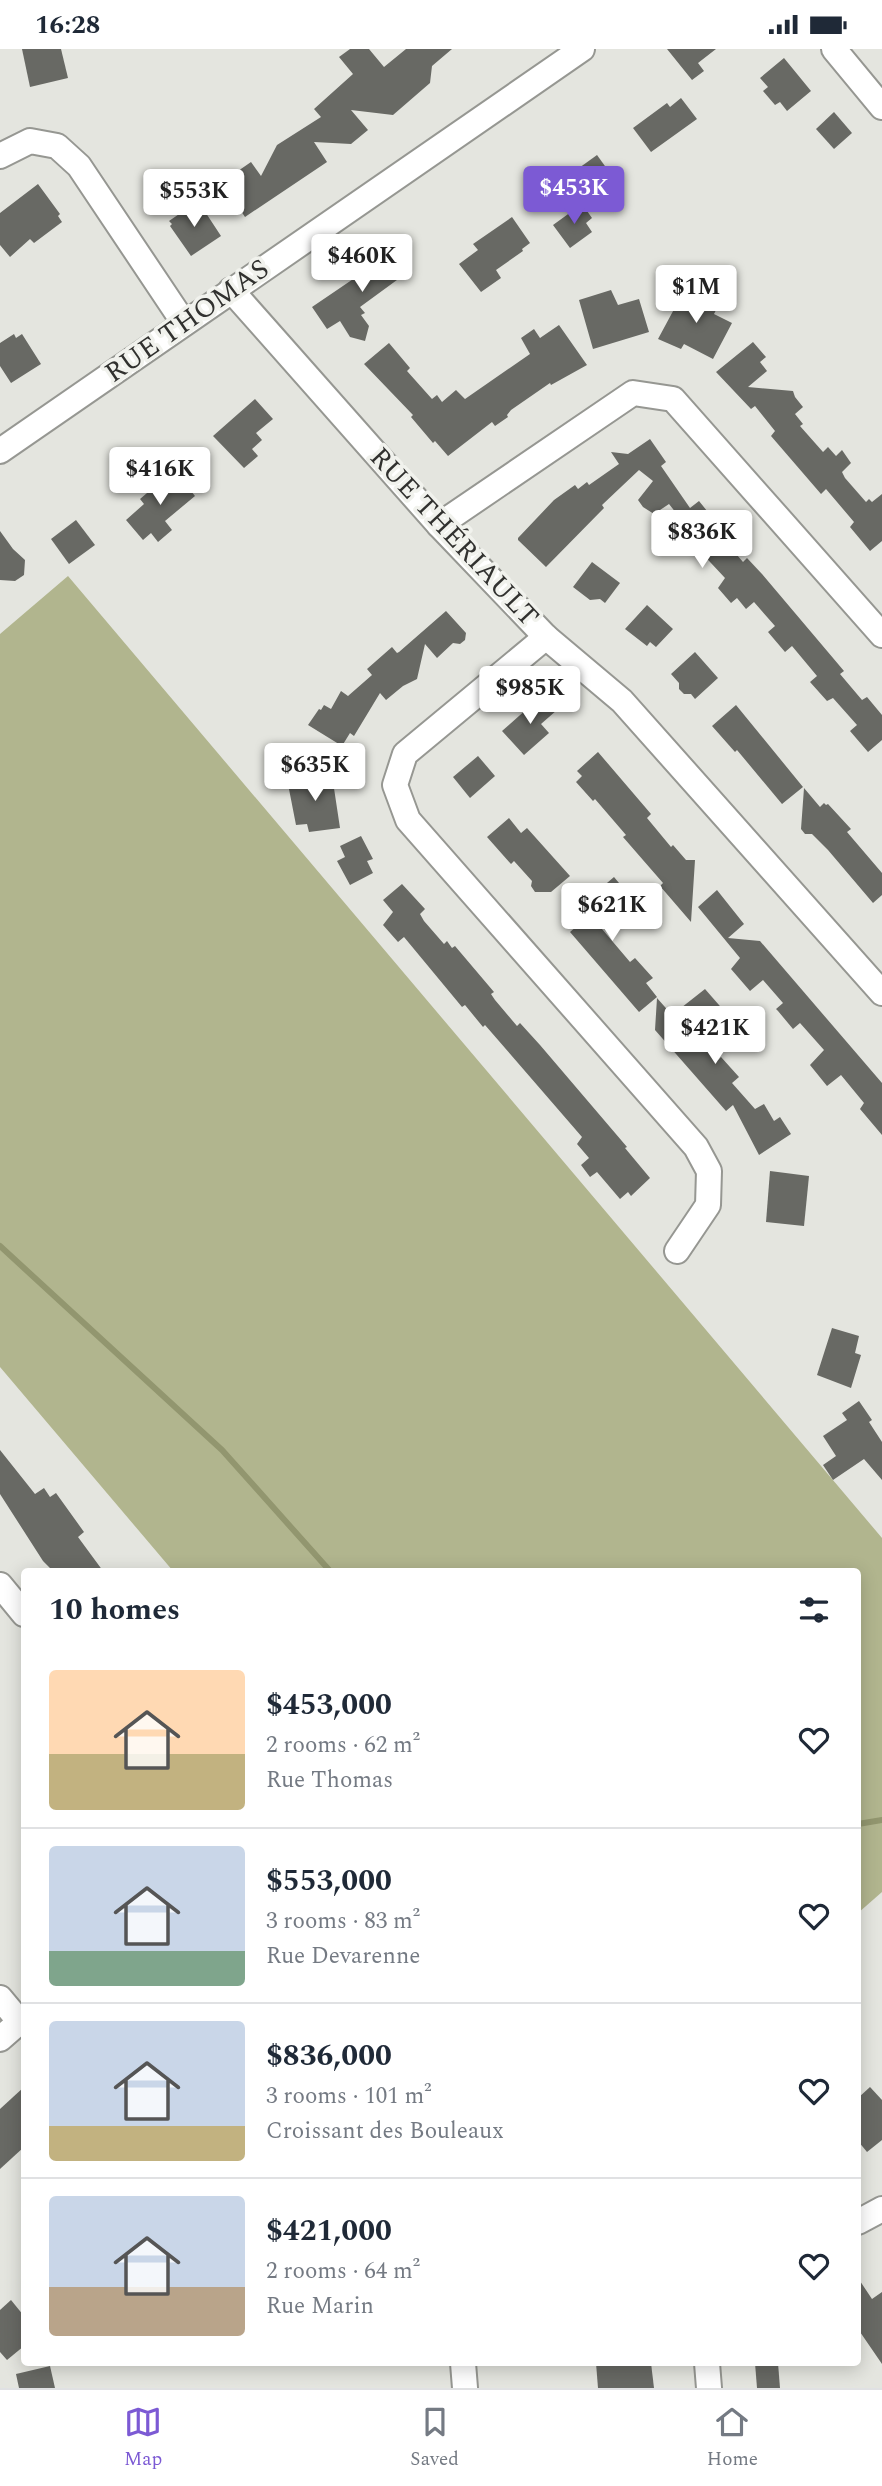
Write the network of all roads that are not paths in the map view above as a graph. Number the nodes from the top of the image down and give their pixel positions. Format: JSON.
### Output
{"nodes":[{"id":1,"x":582,"y":49,"type":"edge"},
{"id":2,"x":834,"y":49,"type":"edge"},
{"id":3,"x":882,"y":107,"type":"edge"},
{"id":4,"x":0,"y":156,"type":"edge"},
{"id":5,"x":231,"y":290,"type":"junction"},
{"id":6,"x":184,"y":323,"type":"junction"},
{"id":7,"x":0,"y":451,"type":"edge"},
{"id":8,"x":439,"y":525,"type":"junction"},
{"id":9,"x":882,"y":635,"type":"edge"},
{"id":10,"x":546,"y":637,"type":"junction"},
{"id":11,"x":882,"y":993,"type":"edge"},
{"id":12,"x":677,"y":1251,"type":"dead end"},
{"id":13,"x":0,"y":1585,"type":"edge"},
{"id":14,"x":21,"y":1610,"type":"edge"},
{"id":15,"x":0,"y":1998,"type":"edge"},
{"id":16,"x":21,"y":2019,"type":"edge"},
{"id":17,"x":21,"y":2021,"type":"edge"},
{"id":18,"x":0,"y":2039,"type":"edge"},
{"id":19,"x":882,"y":2209,"type":"edge"},
{"id":20,"x":861,"y":2220,"type":"edge"},
{"id":21,"x":463,"y":2366,"type":"edge"},
{"id":22,"x":707,"y":2366,"type":"edge"},
{"id":23,"x":465,"y":2388,"type":"edge"},
{"id":24,"x":709,"y":2388,"type":"edge"}],
"edges":[{"from":1,"to":5,"type":"street","name":"RUE THOMAS"},
{"from":2,"to":3,"type":"street"},
{"from":4,"to":6,"type":"street"},
{"from":5,"to":6,"type":"street","name":"RUE THOMAS"},
{"from":5,"to":8,"type":"street","name":"RUE THÉRIAULT"},
{"from":6,"to":7,"type":"street","name":"RUE THOMAS"},
{"from":8,"to":9,"type":"street"},
{"from":8,"to":10,"type":"street","name":"RUE THÉRIAULT"},
{"from":10,"to":11,"type":"street","name":"RUE THÉRIAULT"},
{"from":10,"to":12,"type":"street"},
{"from":13,"to":14,"type":"street"},
{"from":15,"to":16,"type":"street"},
{"from":17,"to":18,"type":"street"},
{"from":19,"to":20,"type":"street"},
{"from":21,"to":23,"type":"street"},
{"from":22,"to":24,"type":"street"}]}
